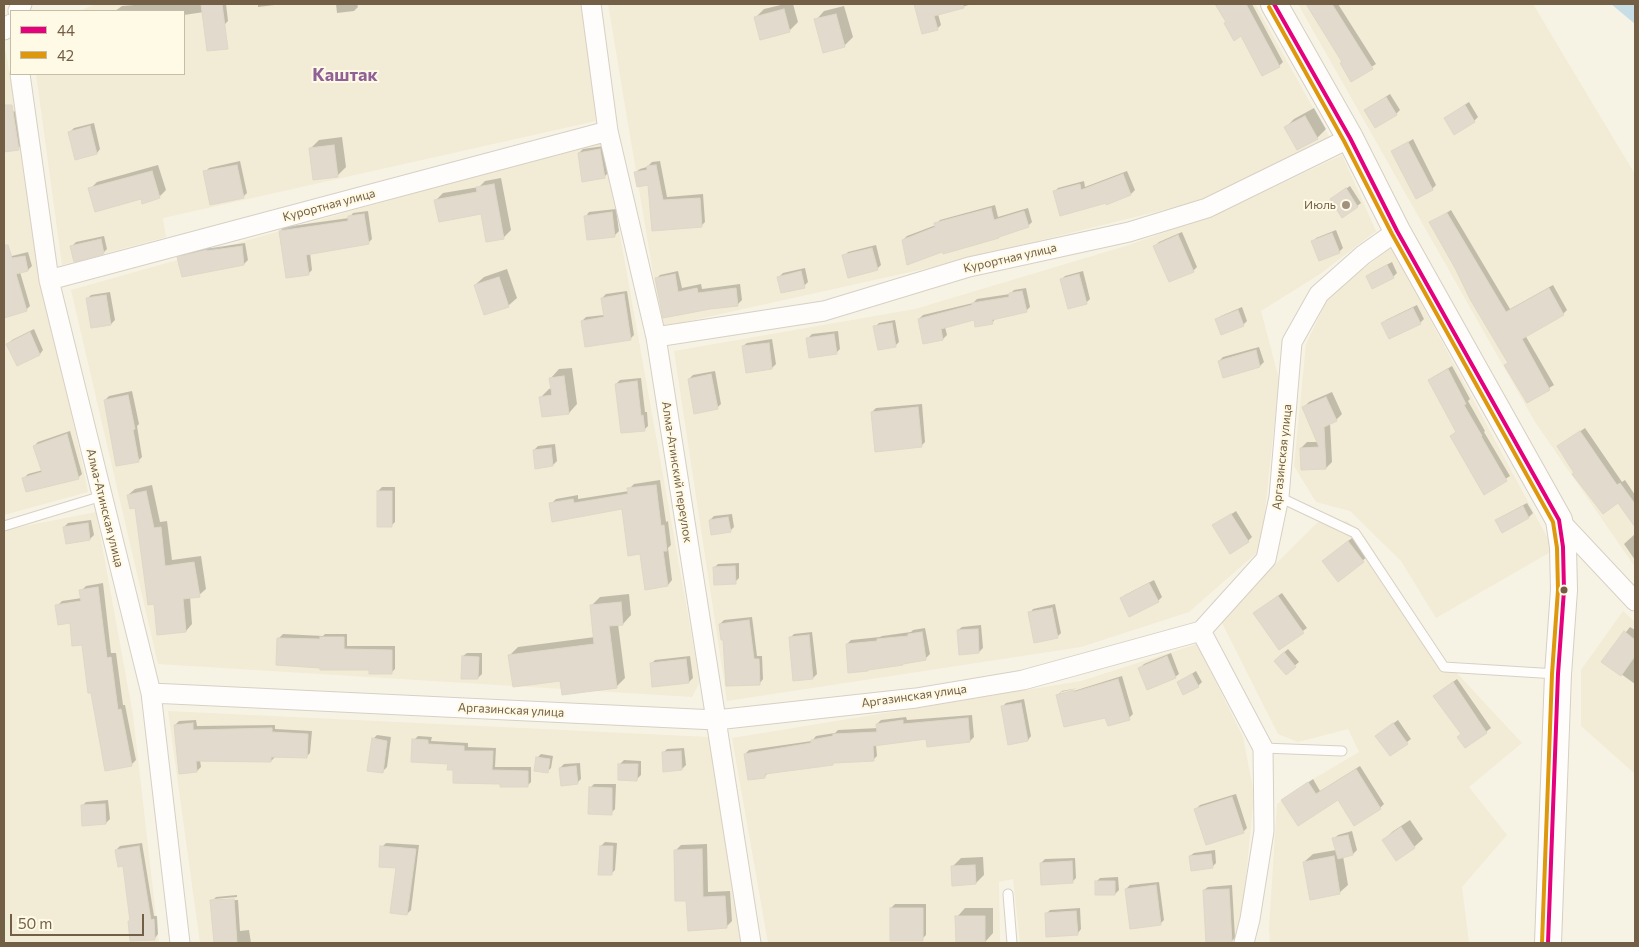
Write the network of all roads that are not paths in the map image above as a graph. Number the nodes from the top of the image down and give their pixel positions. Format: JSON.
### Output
{"nodes":[{"id":1,"x":591,"y":4,"type":"edge"},
{"id":2,"x":1274,"y":4,"type":"edge"},
{"id":3,"x":20,"y":75,"type":"edge"},
{"id":4,"x":608,"y":131,"type":"junction"},
{"id":5,"x":1350,"y":138,"type":"junction"},
{"id":6,"x":1397,"y":231,"type":"junction"},
{"id":7,"x":49,"y":280,"type":"junction"},
{"id":8,"x":656,"y":338,"type":"junction"},
{"id":9,"x":102,"y":496,"type":"junction"},
{"id":10,"x":1279,"y":497,"type":"junction"},
{"id":11,"x":1559,"y":520,"type":"junction"},
{"id":12,"x":4,"y":526,"type":"edge"},
{"id":13,"x":1635,"y":601,"type":"edge"},
{"id":14,"x":1201,"y":632,"type":"junction"},
{"id":15,"x":1558,"y":674,"type":"junction"},
{"id":16,"x":151,"y":693,"type":"junction"},
{"id":17,"x":716,"y":720,"type":"junction"},
{"id":18,"x":1263,"y":748,"type":"junction"},
{"id":19,"x":1342,"y":751,"type":"dead end"},
{"id":20,"x":1008,"y":894,"type":"dead end"},
{"id":21,"x":180,"y":943,"type":"edge"},
{"id":22,"x":751,"y":943,"type":"edge"},
{"id":23,"x":1012,"y":943,"type":"edge"},
{"id":24,"x":1244,"y":943,"type":"edge"},
{"id":25,"x":1548,"y":943,"type":"edge"}],
"edges":[{"from":1,"to":4,"type":"street","name":"Алма-Атинский переулок"},
{"from":2,"to":5,"type":"main road"},
{"from":3,"to":7,"type":"street","name":"Алма-Атинская улица"},
{"from":4,"to":7,"type":"street","name":"Курортная улица"},
{"from":4,"to":8,"type":"street","name":"Алма-Атинский переулок"},
{"from":5,"to":6,"type":"main road"},
{"from":5,"to":8,"type":"street","name":"Курортная улица"},
{"from":6,"to":10,"type":"street","name":"Аргазинская улица"},
{"from":6,"to":11,"type":"main road"},
{"from":7,"to":9,"type":"street","name":"Алма-Атинская улица"},
{"from":8,"to":17,"type":"street","name":"Алма-Атинский переулок"},
{"from":9,"to":12,"type":"lane"},
{"from":9,"to":16,"type":"street","name":"Алма-Атинская улица"},
{"from":10,"to":14,"type":"street","name":"Аргазинская улица"},
{"from":10,"to":15,"type":"lane"},
{"from":11,"to":13,"type":"street"},
{"from":11,"to":15,"type":"main road"},
{"from":14,"to":17,"type":"street","name":"Аргазинская улица"},
{"from":14,"to":18,"type":"street"},
{"from":15,"to":25,"type":"main road"},
{"from":16,"to":17,"type":"street","name":"Аргазинская улица"},
{"from":16,"to":21,"type":"street","name":"Алма-Атинская улица"},
{"from":17,"to":22,"type":"street","name":"Алма-Атинский переулок"},
{"from":18,"to":19,"type":"lane"},
{"from":18,"to":24,"type":"street"},
{"from":20,"to":23,"type":"lane"}]}
